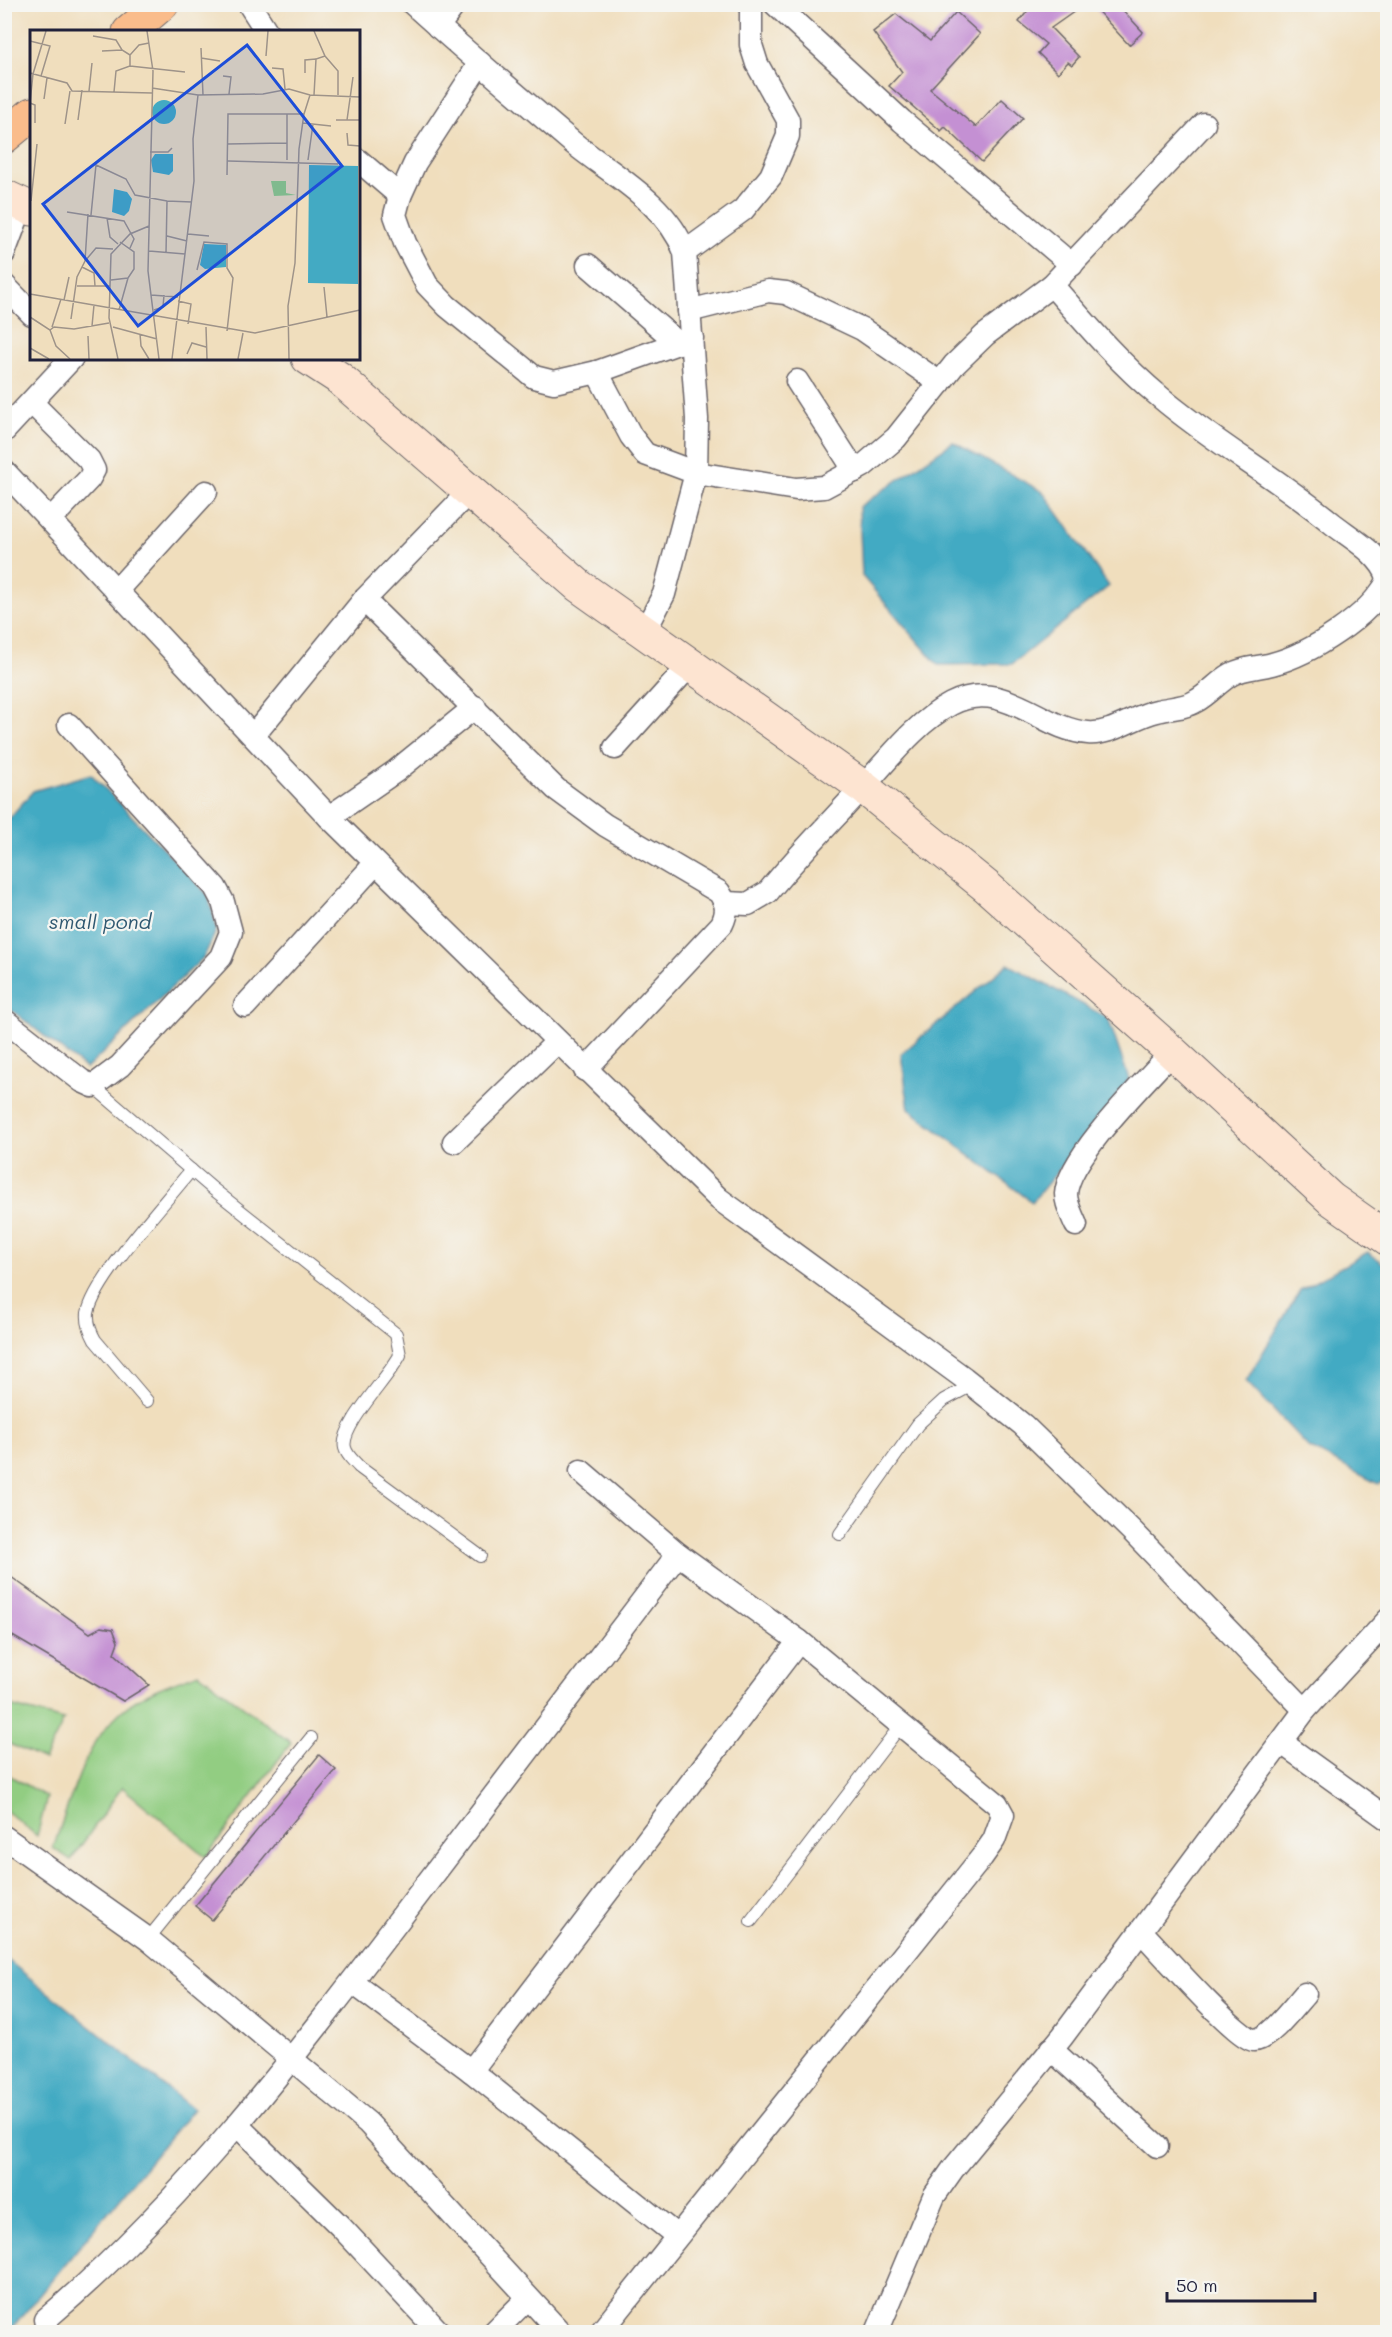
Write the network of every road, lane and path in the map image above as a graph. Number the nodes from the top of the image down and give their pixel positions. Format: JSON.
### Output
{"nodes":[{"id":1,"x":162,"y":4,"type":"edge"},
{"id":2,"x":249,"y":4,"type":"edge"},
{"id":3,"x":413,"y":4,"type":"edge"},
{"id":4,"x":455,"y":4,"type":"edge"},
{"id":5,"x":751,"y":4,"type":"edge"},
{"id":6,"x":775,"y":4,"type":"edge"},
{"id":7,"x":438,"y":27,"type":"junction"},
{"id":8,"x":131,"y":30,"type":"edge"},
{"id":9,"x":266,"y":30,"type":"edge"},
{"id":10,"x":480,"y":63,"type":"junction"},
{"id":11,"x":30,"y":116,"type":"edge"},
{"id":12,"x":1204,"y":124,"type":"dead end"},
{"id":13,"x":4,"y":137,"type":"edge"},
{"id":14,"x":360,"y":162,"type":"edge"},
{"id":15,"x":400,"y":196,"type":"junction"},
{"id":16,"x":20,"y":203,"type":"edge"},
{"id":17,"x":685,"y":252,"type":"junction"},
{"id":18,"x":4,"y":253,"type":"edge"},
{"id":19,"x":588,"y":265,"type":"dead end"},
{"id":20,"x":1072,"y":265,"type":"junction"},
{"id":21,"x":4,"y":285,"type":"edge"},
{"id":22,"x":1052,"y":285,"type":"junction"},
{"id":23,"x":690,"y":311,"type":"junction"},
{"id":24,"x":30,"y":312,"type":"edge"},
{"id":25,"x":685,"y":341,"type":"junction"},
{"id":26,"x":70,"y":360,"type":"edge"},
{"id":27,"x":311,"y":360,"type":"edge"},
{"id":28,"x":597,"y":372,"type":"junction"},
{"id":29,"x":797,"y":381,"type":"dead end"},
{"id":30,"x":940,"y":383,"type":"junction"},
{"id":31,"x":32,"y":403,"type":"junction"},
{"id":32,"x":4,"y":431,"type":"edge"},
{"id":33,"x":4,"y":471,"type":"edge"},
{"id":34,"x":855,"y":471,"type":"junction"},
{"id":35,"x":696,"y":473,"type":"junction"},
{"id":36,"x":206,"y":492,"type":"dead end"},
{"id":37,"x":469,"y":492,"type":"junction"},
{"id":38,"x":50,"y":520,"type":"junction"},
{"id":39,"x":1381,"y":552,"type":"edge"},
{"id":40,"x":1388,"y":579,"type":"edge"},
{"id":41,"x":116,"y":591,"type":"junction"},
{"id":42,"x":364,"y":600,"type":"junction"},
{"id":43,"x":644,"y":633,"type":"junction"},
{"id":44,"x":690,"y":665,"type":"junction"},
{"id":45,"x":475,"y":707,"type":"junction"},
{"id":46,"x":69,"y":725,"type":"dead end"},
{"id":47,"x":254,"y":735,"type":"junction"},
{"id":48,"x":615,"y":748,"type":"dead end"},
{"id":49,"x":863,"y":788,"type":"junction"},
{"id":50,"x":329,"y":817,"type":"junction"},
{"id":51,"x":375,"y":864,"type":"junction"},
{"id":52,"x":726,"y":903,"type":"junction"},
{"id":53,"x":245,"y":1006,"type":"dead end"},
{"id":54,"x":4,"y":1020,"type":"edge"},
{"id":55,"x":557,"y":1042,"type":"junction"},
{"id":56,"x":1172,"y":1052,"type":"junction"},
{"id":57,"x":585,"y":1070,"type":"junction"},
{"id":58,"x":93,"y":1086,"type":"junction"},
{"id":59,"x":454,"y":1142,"type":"dead end"},
{"id":60,"x":191,"y":1170,"type":"junction"},
{"id":61,"x":1076,"y":1225,"type":"dead end"},
{"id":62,"x":1388,"y":1239,"type":"edge"},
{"id":63,"x":972,"y":1385,"type":"junction"},
{"id":64,"x":147,"y":1401,"type":"dead end"},
{"id":65,"x":580,"y":1472,"type":"dead end"},
{"id":66,"x":840,"y":1534,"type":"dead end"},
{"id":67,"x":678,"y":1554,"type":"junction"},
{"id":68,"x":480,"y":1556,"type":"dead end"},
{"id":69,"x":1388,"y":1620,"type":"edge"},
{"id":70,"x":799,"y":1641,"type":"junction"},
{"id":71,"x":1305,"y":1710,"type":"junction"},
{"id":72,"x":901,"y":1725,"type":"junction"},
{"id":73,"x":310,"y":1738,"type":"dead end"},
{"id":74,"x":1282,"y":1743,"type":"junction"},
{"id":75,"x":1388,"y":1820,"type":"edge"},
{"id":76,"x":4,"y":1837,"type":"edge"},
{"id":77,"x":751,"y":1921,"type":"dead end"},
{"id":78,"x":1141,"y":1931,"type":"junction"},
{"id":79,"x":148,"y":1940,"type":"junction"},
{"id":80,"x":352,"y":1982,"type":"junction"},
{"id":81,"x":1305,"y":1994,"type":"dead end"},
{"id":82,"x":1051,"y":2049,"type":"junction"},
{"id":83,"x":290,"y":2059,"type":"junction"},
{"id":84,"x":471,"y":2071,"type":"junction"},
{"id":85,"x":237,"y":2125,"type":"junction"},
{"id":86,"x":1157,"y":2145,"type":"dead end"},
{"id":87,"x":676,"y":2236,"type":"junction"},
{"id":88,"x":526,"y":2299,"type":"junction"},
{"id":89,"x":45,"y":2320,"type":"dead end"},
{"id":90,"x":439,"y":2332,"type":"edge"},
{"id":91,"x":494,"y":2332,"type":"edge"},
{"id":92,"x":560,"y":2332,"type":"edge"},
{"id":93,"x":601,"y":2332,"type":"edge"},
{"id":94,"x":877,"y":2332,"type":"edge"}],
"edges":[{"from":1,"to":8,"type":"main road"},
{"from":2,"to":9,"type":"street"},
{"from":3,"to":7,"type":"street"},
{"from":4,"to":7,"type":"street"},
{"from":5,"to":17,"type":"street"},
{"from":6,"to":20,"type":"street"},
{"from":7,"to":10,"type":"street"},
{"from":10,"to":15,"type":"street"},
{"from":10,"to":17,"type":"street"},
{"from":11,"to":13,"type":"main road"},
{"from":12,"to":20,"type":"street"},
{"from":14,"to":15,"type":"street"},
{"from":15,"to":28,"type":"street"},
{"from":16,"to":18,"type":"street"},
{"from":17,"to":23,"type":"street"},
{"from":19,"to":25,"type":"street"},
{"from":20,"to":22,"type":"street"},
{"from":21,"to":24,"type":"street"},
{"from":22,"to":30,"type":"street"},
{"from":22,"to":39,"type":"street"},
{"from":23,"to":25,"type":"street"},
{"from":23,"to":30,"type":"street"},
{"from":25,"to":28,"type":"street"},
{"from":25,"to":35,"type":"street"},
{"from":26,"to":31,"type":"street"},
{"from":27,"to":37,"type":"street"},
{"from":28,"to":35,"type":"street"},
{"from":29,"to":34,"type":"street"},
{"from":30,"to":34,"type":"street"},
{"from":31,"to":32,"type":"street"},
{"from":31,"to":38,"type":"street"},
{"from":33,"to":38,"type":"street"},
{"from":34,"to":35,"type":"street"},
{"from":35,"to":43,"type":"street"},
{"from":36,"to":41,"type":"street"},
{"from":37,"to":42,"type":"street"},
{"from":37,"to":43,"type":"street"},
{"from":38,"to":41,"type":"street"},
{"from":39,"to":40,"type":"street"},
{"from":40,"to":49,"type":"street"},
{"from":41,"to":47,"type":"street"},
{"from":42,"to":45,"type":"street"},
{"from":42,"to":47,"type":"street"},
{"from":43,"to":44,"type":"street"},
{"from":44,"to":48,"type":"street"},
{"from":44,"to":49,"type":"street"},
{"from":45,"to":50,"type":"street"},
{"from":45,"to":52,"type":"street"},
{"from":46,"to":58,"type":"street"},
{"from":47,"to":50,"type":"street"},
{"from":49,"to":52,"type":"street"},
{"from":49,"to":56,"type":"street"},
{"from":50,"to":51,"type":"street"},
{"from":51,"to":53,"type":"street"},
{"from":51,"to":55,"type":"street"},
{"from":52,"to":57,"type":"street"},
{"from":54,"to":58,"type":"street"},
{"from":55,"to":57,"type":"street"},
{"from":55,"to":59,"type":"street"},
{"from":56,"to":61,"type":"street"},
{"from":56,"to":62,"type":"street"},
{"from":57,"to":63,"type":"street"},
{"from":58,"to":60,"type":"lane"},
{"from":60,"to":64,"type":"lane"},
{"from":60,"to":68,"type":"lane"},
{"from":63,"to":66,"type":"lane"},
{"from":63,"to":71,"type":"street"},
{"from":65,"to":67,"type":"street"},
{"from":67,"to":70,"type":"street"},
{"from":67,"to":80,"type":"street"},
{"from":69,"to":71,"type":"street"},
{"from":70,"to":72,"type":"street"},
{"from":70,"to":84,"type":"street"},
{"from":71,"to":74,"type":"street"},
{"from":72,"to":77,"type":"lane"},
{"from":72,"to":87,"type":"street"},
{"from":73,"to":79,"type":"lane"},
{"from":74,"to":75,"type":"street"},
{"from":74,"to":78,"type":"street"},
{"from":76,"to":79,"type":"street"},
{"from":78,"to":81,"type":"street"},
{"from":78,"to":82,"type":"street"},
{"from":79,"to":83,"type":"street"},
{"from":80,"to":83,"type":"street"},
{"from":80,"to":84,"type":"street"},
{"from":82,"to":86,"type":"street"},
{"from":82,"to":94,"type":"street"},
{"from":83,"to":85,"type":"street"},
{"from":83,"to":88,"type":"street"},
{"from":84,"to":87,"type":"street"},
{"from":85,"to":89,"type":"street"},
{"from":85,"to":90,"type":"street"},
{"from":87,"to":93,"type":"street"},
{"from":88,"to":91,"type":"street"},
{"from":88,"to":92,"type":"street"}]}
